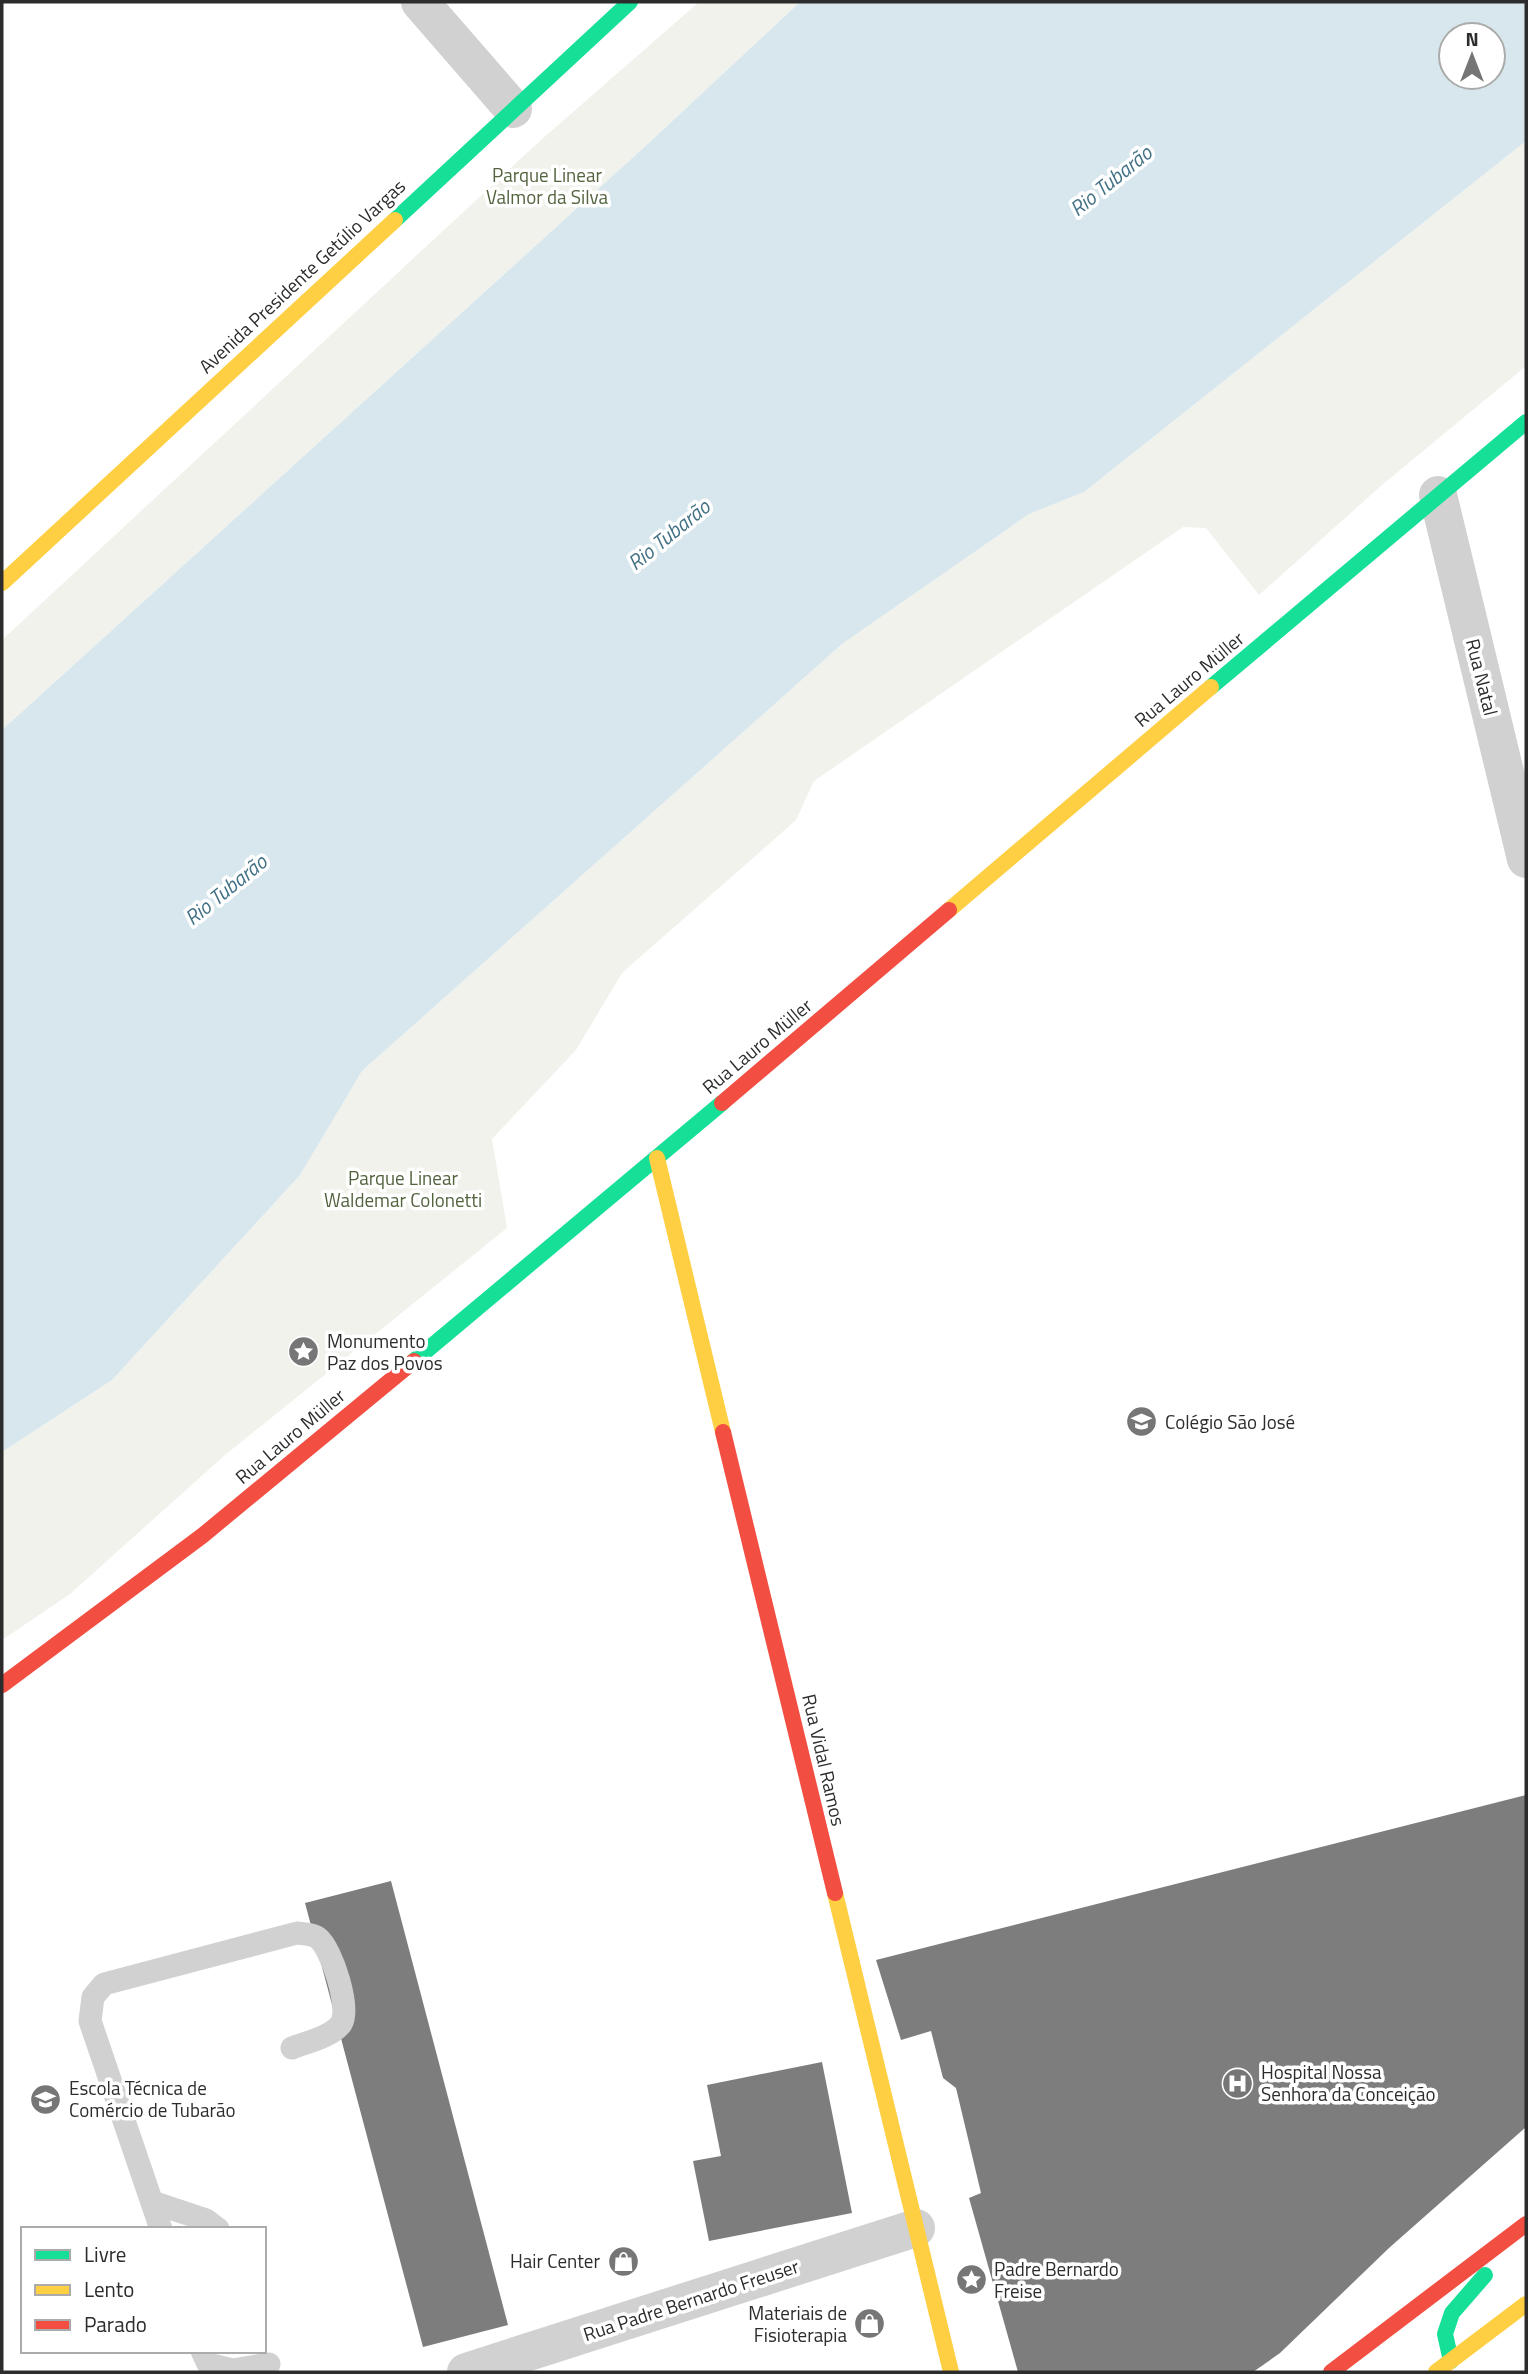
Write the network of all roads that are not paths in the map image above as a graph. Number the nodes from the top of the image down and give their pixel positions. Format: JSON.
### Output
{"nodes":[{"id":1,"x":420,"y":2,"type":"edge"},
{"id":2,"x":630,"y":2,"type":"edge"},
{"id":3,"x":513,"y":109,"type":"junction"},
{"id":4,"x":1526,"y":422,"type":"edge"},
{"id":5,"x":1438,"y":495,"type":"junction"},
{"id":6,"x":2,"y":583,"type":"edge"},
{"id":7,"x":1526,"y":859,"type":"edge"},
{"id":8,"x":657,"y":1158,"type":"junction"},
{"id":9,"x":2,"y":1685,"type":"edge"},
{"id":10,"x":292,"y":2048,"type":"dead end"},
{"id":11,"x":152,"y":2202,"type":"junction"},
{"id":12,"x":160,"y":2227,"type":"edge"},
{"id":13,"x":215,"y":2227,"type":"edge"},
{"id":14,"x":916,"y":2228,"type":"junction"},
{"id":15,"x":1520,"y":2228,"type":"edge"},
{"id":16,"x":1526,"y":2304,"type":"edge"},
{"id":17,"x":203,"y":2353,"type":"edge"},
{"id":18,"x":268,"y":2361,"type":"edge"},
{"id":19,"x":1453,"y":2366,"type":"edge"},
{"id":20,"x":466,"y":2372,"type":"edge"},
{"id":21,"x":951,"y":2372,"type":"edge"},
{"id":22,"x":1331,"y":2372,"type":"edge"},
{"id":23,"x":1436,"y":2372,"type":"edge"}],
"edges":[{"from":1,"to":3,"type":"street"},
{"from":2,"to":3,"type":"main road","name":"Avenida Presidente Getúlio Vargas"},
{"from":3,"to":6,"type":"main road","name":"Avenida Presidente Getúlio Vargas"},
{"from":4,"to":5,"type":"main road","name":"Rua Lauro Müller"},
{"from":5,"to":7,"type":"street","name":"Rua Natal"},
{"from":5,"to":8,"type":"main road","name":"Rua Lauro Müller"},
{"from":8,"to":9,"type":"main road","name":"Rua Lauro Müller"},
{"from":8,"to":14,"type":"main road","name":"Rua Vidal Ramos"},
{"from":10,"to":11,"type":"lane"},
{"from":11,"to":12,"type":"lane"},
{"from":11,"to":13,"type":"lane"},
{"from":14,"to":20,"type":"street","name":"Rua Padre Bernardo Freuser"},
{"from":14,"to":21,"type":"main road","name":"Rua Vidal Ramos"},
{"from":15,"to":19,"type":"main road"},
{"from":15,"to":22,"type":"main road"},
{"from":16,"to":19,"type":"main road"},
{"from":17,"to":18,"type":"lane"},
{"from":19,"to":23,"type":"main road"}]}
